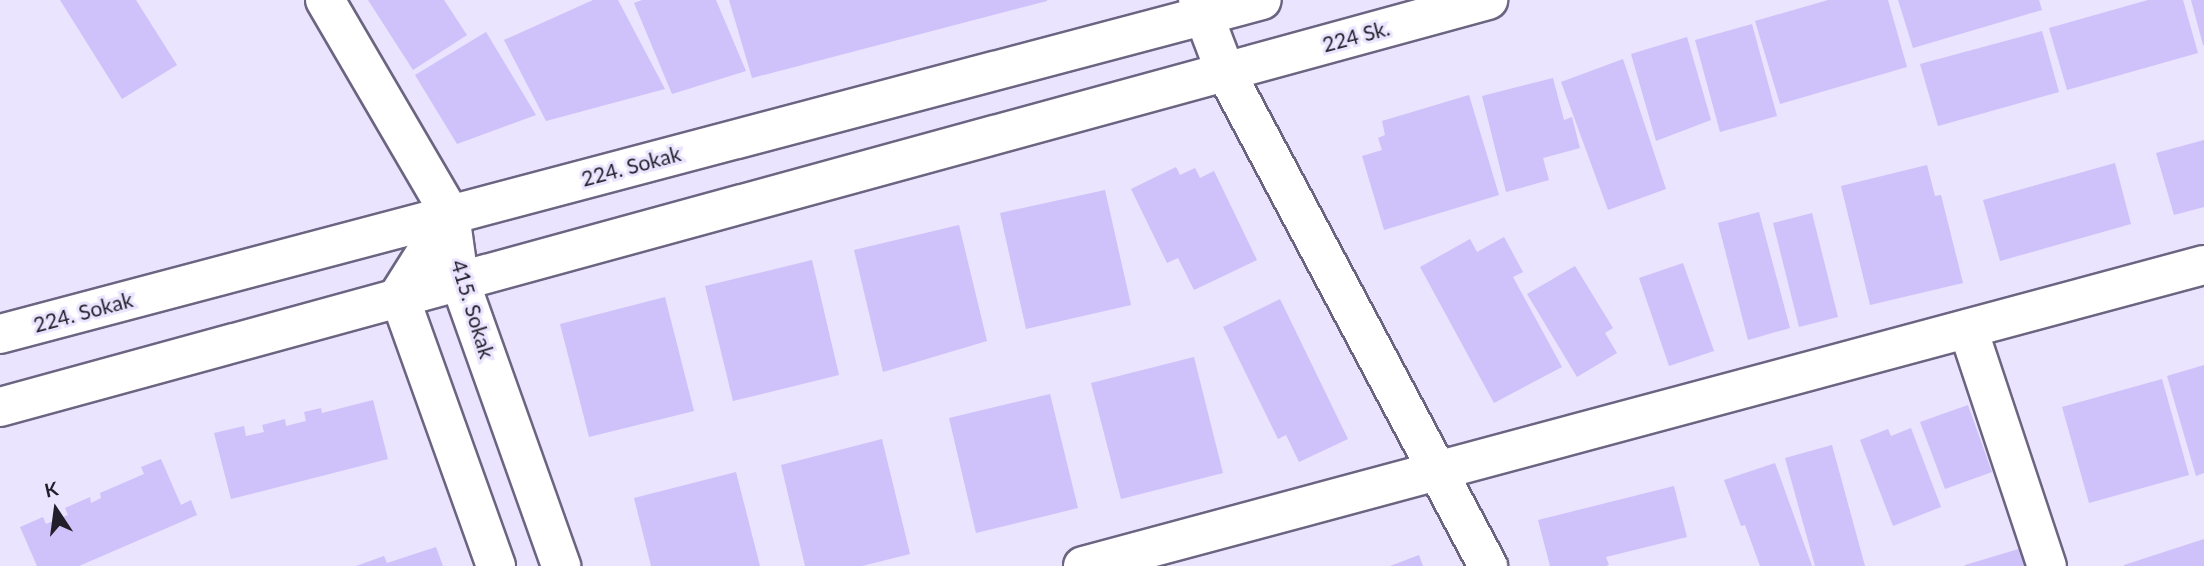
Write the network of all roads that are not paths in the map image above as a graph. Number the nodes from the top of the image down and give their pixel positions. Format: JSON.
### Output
{"nodes":[{"id":1,"x":325,"y":0,"type":"edge"},
{"id":2,"x":1262,"y":0,"type":"edge"},
{"id":3,"x":1488,"y":0,"type":"edge"},
{"id":4,"x":1201,"y":7,"type":"edge"},
{"id":5,"x":1225,"y":71,"type":"junction"},
{"id":6,"x":450,"y":214,"type":"junction"},
{"id":7,"x":2204,"y":265,"type":"edge"},
{"id":8,"x":459,"y":279,"type":"junction"},
{"id":9,"x":399,"y":295,"type":"junction"},
{"id":10,"x":1968,"y":329,"type":"junction"},
{"id":11,"x":0,"y":334,"type":"edge"},
{"id":12,"x":0,"y":407,"type":"edge"},
{"id":13,"x":1437,"y":472,"type":"junction"},
{"id":14,"x":496,"y":566,"type":"edge"},
{"id":15,"x":561,"y":566,"type":"edge"},
{"id":16,"x":1083,"y":566,"type":"edge"},
{"id":17,"x":1488,"y":566,"type":"edge"},
{"id":18,"x":2047,"y":566,"type":"edge"}],
"edges":[{"from":1,"to":6,"type":"street"},
{"from":2,"to":4,"type":"street","name":"224. Sokak"},
{"from":3,"to":5,"type":"street","name":"224 Sk."},
{"from":4,"to":5,"type":"street"},
{"from":4,"to":6,"type":"street","name":"224. Sokak"},
{"from":5,"to":8,"type":"street"},
{"from":5,"to":13,"type":"street"},
{"from":6,"to":8,"type":"street","name":"415. Sokak"},
{"from":6,"to":9,"type":"street","name":"415. Sokak"},
{"from":6,"to":11,"type":"street","name":"224. Sokak"},
{"from":7,"to":10,"type":"street"},
{"from":8,"to":9,"type":"street"},
{"from":8,"to":15,"type":"street","name":"415. Sokak"},
{"from":9,"to":12,"type":"street"},
{"from":9,"to":14,"type":"street"},
{"from":10,"to":13,"type":"street"},
{"from":10,"to":18,"type":"street"},
{"from":13,"to":16,"type":"street"},
{"from":13,"to":17,"type":"street"}]}
